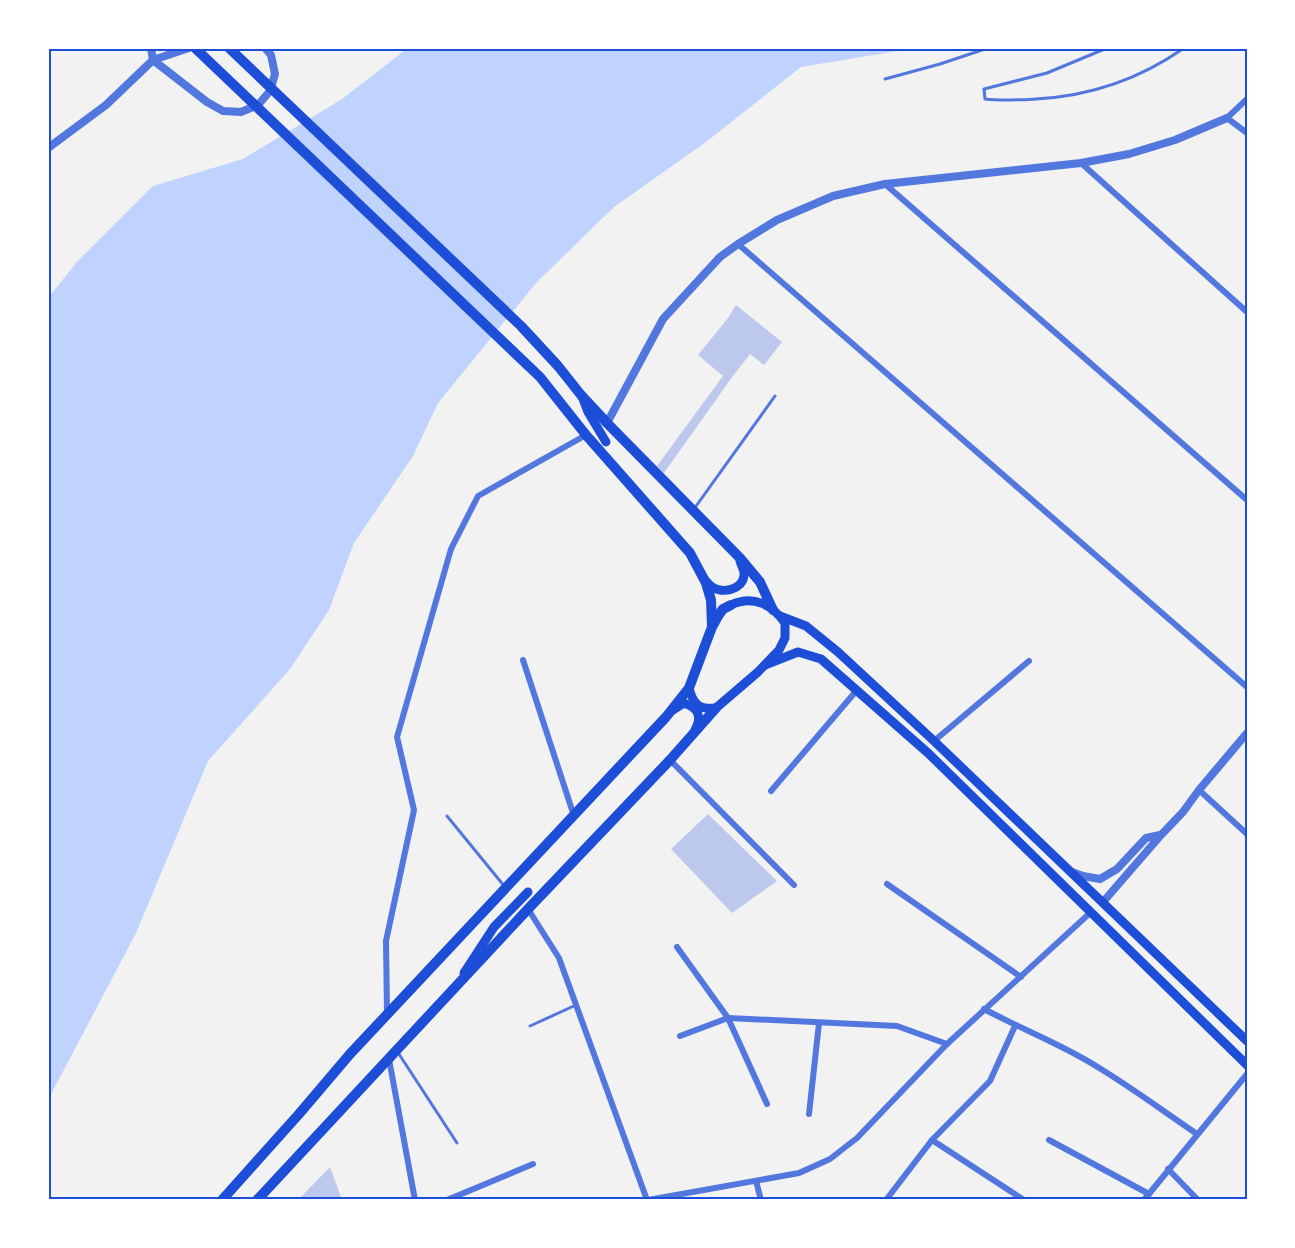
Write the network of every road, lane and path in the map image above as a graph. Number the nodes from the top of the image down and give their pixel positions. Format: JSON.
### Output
{"nodes":[{"id":1,"x":151,"y":48,"type":"edge"},
{"id":2,"x":189,"y":48,"type":"edge"},
{"id":3,"x":195,"y":48,"type":"edge"},
{"id":4,"x":229,"y":48,"type":"edge"},
{"id":5,"x":265,"y":48,"type":"edge"},
{"id":6,"x":988,"y":48,"type":"edge"},
{"id":7,"x":1107,"y":48,"type":"edge"},
{"id":8,"x":1184,"y":48,"type":"edge"},
{"id":9,"x":153,"y":60,"type":"junction"},
{"id":10,"x":885,"y":80,"type":"dead end"},
{"id":11,"x":1247,"y":99,"type":"edge"},
{"id":12,"x":1227,"y":118,"type":"junction"},
{"id":13,"x":1247,"y":133,"type":"edge"},
{"id":14,"x":48,"y":148,"type":"edge"},
{"id":15,"x":1080,"y":163,"type":"junction"},
{"id":16,"x":885,"y":184,"type":"junction"},
{"id":17,"x":738,"y":244,"type":"junction"},
{"id":18,"x":1247,"y":312,"type":"edge"},
{"id":19,"x":581,"y":395,"type":"junction"},
{"id":20,"x":775,"y":396,"type":"dead end"},
{"id":21,"x":608,"y":423,"type":"junction"},
{"id":22,"x":586,"y":435,"type":"junction"},
{"id":23,"x":606,"y":442,"type":"dead end"},
{"id":24,"x":1247,"y":500,"type":"edge"},
{"id":25,"x":693,"y":511,"type":"junction"},
{"id":26,"x":738,"y":557,"type":"junction"},
{"id":27,"x":705,"y":579,"type":"junction"},
{"id":28,"x":731,"y":605,"type":"joint"},
{"id":29,"x":777,"y":613,"type":"junction"},
{"id":30,"x":712,"y":627,"type":"junction"},
{"id":31,"x":523,"y":660,"type":"dead end"},
{"id":32,"x":1029,"y":661,"type":"dead end"},
{"id":33,"x":765,"y":665,"type":"junction"},
{"id":34,"x":1247,"y":687,"type":"edge"},
{"id":35,"x":689,"y":688,"type":"junction"},
{"id":36,"x":857,"y":690,"type":"junction"},
{"id":37,"x":716,"y":708,"type":"junction"},
{"id":38,"x":671,"y":711,"type":"junction"},
{"id":39,"x":695,"y":730,"type":"junction"},
{"id":40,"x":1247,"y":733,"type":"edge"},
{"id":41,"x":934,"y":741,"type":"junction"},
{"id":42,"x":670,"y":760,"type":"junction"},
{"id":43,"x":1199,"y":790,"type":"junction"},
{"id":44,"x":771,"y":791,"type":"dead end"},
{"id":45,"x":447,"y":816,"type":"dead end"},
{"id":46,"x":574,"y":816,"type":"junction"},
{"id":47,"x":1161,"y":834,"type":"junction"},
{"id":48,"x":1247,"y":834,"type":"edge"},
{"id":49,"x":1069,"y":871,"type":"junction"},
{"id":50,"x":887,"y":884,"type":"dead end"},
{"id":51,"x":794,"y":885,"type":"dead end"},
{"id":52,"x":506,"y":888,"type":"junction"},
{"id":53,"x":528,"y":892,"type":"dead end"},
{"id":54,"x":1103,"y":902,"type":"junction"},
{"id":55,"x":1082,"y":905,"type":"junction"},
{"id":56,"x":528,"y":909,"type":"junction"},
{"id":57,"x":1090,"y":913,"type":"junction"},
{"id":58,"x":677,"y":947,"type":"dead end"},
{"id":59,"x":1021,"y":977,"type":"junction"},
{"id":60,"x":453,"y":990,"type":"junction"},
{"id":61,"x":576,"y":1005,"type":"junction"},
{"id":62,"x":984,"y":1009,"type":"junction"},
{"id":63,"x":387,"y":1014,"type":"junction"},
{"id":64,"x":728,"y":1018,"type":"junction"},
{"id":65,"x":819,"y":1023,"type":"junction"},
{"id":66,"x":530,"y":1026,"type":"dead end"},
{"id":67,"x":1015,"y":1026,"type":"junction"},
{"id":68,"x":680,"y":1036,"type":"dead end"},
{"id":69,"x":1247,"y":1041,"type":"edge"},
{"id":70,"x":947,"y":1044,"type":"junction"},
{"id":71,"x":393,"y":1054,"type":"junction"},
{"id":72,"x":1247,"y":1065,"type":"edge"},
{"id":73,"x":1247,"y":1074,"type":"edge"},
{"id":74,"x":767,"y":1104,"type":"dead end"},
{"id":75,"x":809,"y":1114,"type":"dead end"},
{"id":76,"x":1197,"y":1134,"type":"junction"},
{"id":77,"x":932,"y":1140,"type":"junction"},
{"id":78,"x":1049,"y":1140,"type":"dead end"},
{"id":79,"x":457,"y":1143,"type":"dead end"},
{"id":80,"x":532,"y":1164,"type":"dead end"},
{"id":81,"x":1168,"y":1169,"type":"junction"},
{"id":82,"x":756,"y":1181,"type":"junction"},
{"id":83,"x":1149,"y":1194,"type":"junction"},
{"id":84,"x":222,"y":1200,"type":"edge"},
{"id":85,"x":257,"y":1200,"type":"edge"},
{"id":86,"x":416,"y":1200,"type":"edge"},
{"id":87,"x":447,"y":1200,"type":"edge"},
{"id":88,"x":648,"y":1200,"type":"edge"},
{"id":89,"x":761,"y":1200,"type":"edge"},
{"id":90,"x":886,"y":1200,"type":"edge"},
{"id":91,"x":1024,"y":1200,"type":"edge"},
{"id":92,"x":1144,"y":1200,"type":"edge"},
{"id":93,"x":1198,"y":1200,"type":"edge"}],
"edges":[{"from":1,"to":9,"type":"street"},
{"from":2,"to":9,"type":"street"},
{"from":3,"to":22,"type":"highway"},
{"from":4,"to":19,"type":"highway"},
{"from":5,"to":9,"type":"street"},
{"from":6,"to":10,"type":"lane"},
{"from":7,"to":8,"type":"lane"},
{"from":9,"to":14,"type":"street"},
{"from":11,"to":12,"type":"street"},
{"from":12,"to":13,"type":"street"},
{"from":12,"to":15,"type":"street"},
{"from":15,"to":16,"type":"street"},
{"from":15,"to":18,"type":"street"},
{"from":16,"to":17,"type":"street"},
{"from":16,"to":24,"type":"street"},
{"from":17,"to":21,"type":"street"},
{"from":17,"to":34,"type":"street"},
{"from":19,"to":21,"type":"highway"},
{"from":19,"to":23,"type":"main road"},
{"from":20,"to":25,"type":"lane"},
{"from":21,"to":25,"type":"highway"},
{"from":22,"to":27,"type":"highway"},
{"from":22,"to":63,"type":"street"},
{"from":25,"to":26,"type":"highway"},
{"from":26,"to":27,"type":"main road"},
{"from":26,"to":29,"type":"highway"},
{"from":27,"to":30,"type":"highway"},
{"from":28,"to":29,"type":"main road"},
{"from":28,"to":30,"type":"highway"},
{"from":29,"to":33,"type":"main road"},
{"from":29,"to":41,"type":"main road"},
{"from":30,"to":35,"type":"highway"},
{"from":31,"to":46,"type":"street"},
{"from":32,"to":41,"type":"street"},
{"from":33,"to":36,"type":"main road"},
{"from":33,"to":37,"type":"main road"},
{"from":35,"to":37,"type":"main road"},
{"from":35,"to":38,"type":"highway"},
{"from":36,"to":44,"type":"street"},
{"from":36,"to":55,"type":"main road"},
{"from":37,"to":39,"type":"highway"},
{"from":38,"to":39,"type":"main road"},
{"from":38,"to":46,"type":"highway"},
{"from":39,"to":42,"type":"highway"},
{"from":40,"to":43,"type":"street"},
{"from":41,"to":49,"type":"main road"},
{"from":42,"to":51,"type":"street"},
{"from":42,"to":56,"type":"highway"},
{"from":43,"to":47,"type":"street"},
{"from":43,"to":48,"type":"street"},
{"from":45,"to":52,"type":"lane"},
{"from":46,"to":52,"type":"highway"},
{"from":47,"to":49,"type":"street"},
{"from":47,"to":54,"type":"street"},
{"from":49,"to":54,"type":"main road"},
{"from":50,"to":59,"type":"street"},
{"from":52,"to":63,"type":"highway"},
{"from":53,"to":60,"type":"main road"},
{"from":54,"to":55,"type":"main road"},
{"from":54,"to":69,"type":"main road"},
{"from":55,"to":57,"type":"main road"},
{"from":56,"to":60,"type":"highway"},
{"from":56,"to":61,"type":"street"},
{"from":57,"to":59,"type":"street"},
{"from":57,"to":72,"type":"main road"},
{"from":58,"to":64,"type":"street"},
{"from":59,"to":62,"type":"street"},
{"from":60,"to":71,"type":"highway"},
{"from":61,"to":66,"type":"lane"},
{"from":61,"to":88,"type":"street"},
{"from":62,"to":67,"type":"street"},
{"from":62,"to":70,"type":"street"},
{"from":63,"to":84,"type":"highway"},
{"from":64,"to":65,"type":"street"},
{"from":64,"to":68,"type":"street"},
{"from":64,"to":74,"type":"street"},
{"from":65,"to":70,"type":"street"},
{"from":65,"to":75,"type":"street"},
{"from":67,"to":76,"type":"street"},
{"from":67,"to":77,"type":"street"},
{"from":70,"to":82,"type":"street"},
{"from":71,"to":79,"type":"lane"},
{"from":71,"to":85,"type":"highway"},
{"from":71,"to":86,"type":"street"},
{"from":73,"to":76,"type":"street"},
{"from":76,"to":81,"type":"street"},
{"from":77,"to":90,"type":"street"},
{"from":77,"to":91,"type":"street"},
{"from":78,"to":83,"type":"street"},
{"from":80,"to":87,"type":"street"},
{"from":81,"to":83,"type":"street"},
{"from":81,"to":93,"type":"street"},
{"from":82,"to":88,"type":"street"},
{"from":82,"to":89,"type":"street"},
{"from":83,"to":92,"type":"street"}]}
